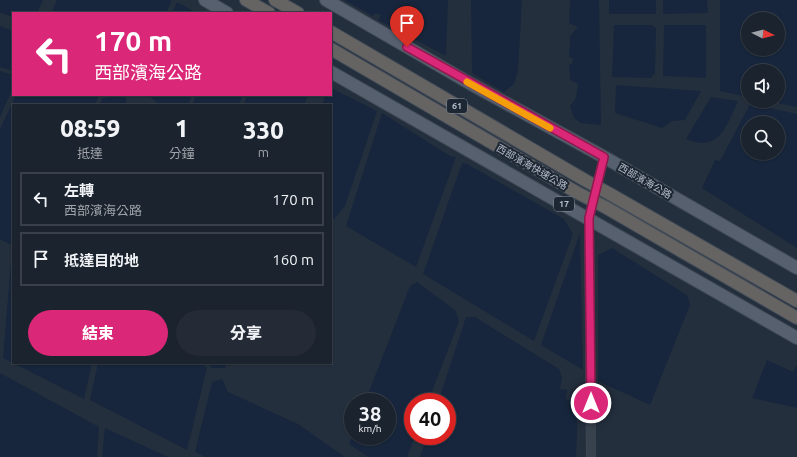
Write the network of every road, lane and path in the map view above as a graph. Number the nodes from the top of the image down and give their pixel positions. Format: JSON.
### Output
{"nodes":[{"id":1,"x":205,"y":0,"type":"edge"},
{"id":2,"x":246,"y":0,"type":"edge"},
{"id":3,"x":275,"y":0,"type":"edge"},
{"id":4,"x":326,"y":0,"type":"edge"},
{"id":5,"x":225,"y":12,"type":"edge"},
{"id":6,"x":267,"y":12,"type":"edge"},
{"id":7,"x":296,"y":12,"type":"edge"},
{"id":8,"x":332,"y":33,"type":"edge"},
{"id":9,"x":332,"y":50,"type":"edge"},
{"id":10,"x":332,"y":73,"type":"edge"},
{"id":11,"x":604,"y":157,"type":"junction"},
{"id":12,"x":589,"y":218,"type":"junction"},
{"id":13,"x":797,"y":268,"type":"edge"},
{"id":14,"x":797,"y":301,"type":"edge"},
{"id":15,"x":797,"y":318,"type":"edge"},
{"id":16,"x":797,"y":338,"type":"edge"},
{"id":17,"x":591,"y":457,"type":"edge"}],
"edges":[{"from":1,"to":5,"type":"main road"},
{"from":2,"to":6,"type":"highway"},
{"from":3,"to":7,"type":"highway"},
{"from":4,"to":11,"type":"main road","name":"西部濱海公路"},
{"from":8,"to":14,"type":"highway","name":"西部濱海快速公路","number":"61","bridge":true},
{"from":9,"to":15,"type":"highway","name":"西部濱海快速公路","number":"61","bridge":true},
{"from":10,"to":12,"type":"main road","number":"17"},
{"from":11,"to":12,"type":"street"},
{"from":11,"to":13,"type":"main road","name":"西部濱海公路"},
{"from":12,"to":16,"type":"main road","number":"17"},
{"from":12,"to":17,"type":"street"}]}
